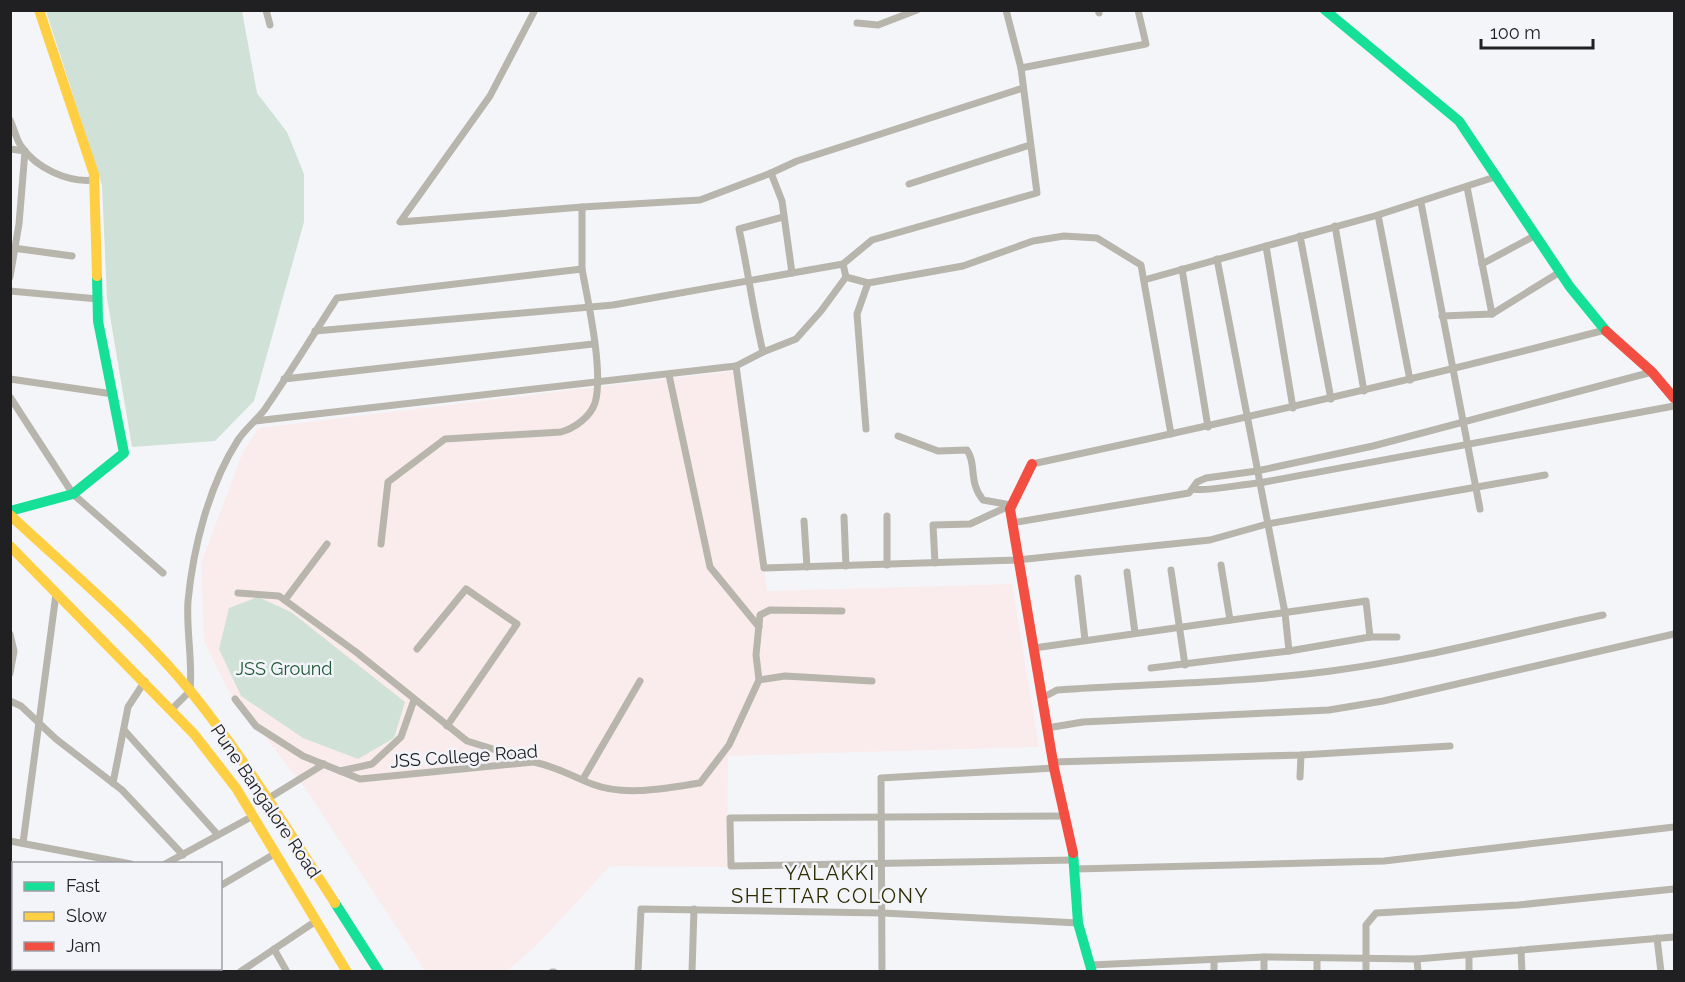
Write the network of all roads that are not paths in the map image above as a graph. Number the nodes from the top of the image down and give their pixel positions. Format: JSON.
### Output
{"nodes":[{"id":1,"x":39,"y":10,"type":"edge"},
{"id":2,"x":266,"y":10,"type":"edge"},
{"id":3,"x":535,"y":10,"type":"edge"},
{"id":4,"x":916,"y":10,"type":"edge"},
{"id":5,"x":1006,"y":10,"type":"edge"},
{"id":6,"x":1138,"y":10,"type":"edge"},
{"id":7,"x":1325,"y":10,"type":"edge"},
{"id":8,"x":857,"y":22,"type":"dead end"},
{"id":9,"x":270,"y":25,"type":"dead end"},
{"id":10,"x":1021,"y":68,"type":"junction"},
{"id":11,"x":1023,"y":88,"type":"junction"},
{"id":12,"x":10,"y":120,"type":"edge"},
{"id":13,"x":1030,"y":145,"type":"junction"},
{"id":14,"x":10,"y":149,"type":"edge"},
{"id":15,"x":25,"y":151,"type":"junction"},
{"id":16,"x":771,"y":173,"type":"junction"},
{"id":17,"x":1498,"y":176,"type":"junction"},
{"id":18,"x":94,"y":180,"type":"junction"},
{"id":19,"x":909,"y":184,"type":"dead end"},
{"id":20,"x":1467,"y":187,"type":"junction"},
{"id":21,"x":1421,"y":203,"type":"junction"},
{"id":22,"x":582,"y":207,"type":"junction"},
{"id":23,"x":1378,"y":215,"type":"junction"},
{"id":24,"x":783,"y":217,"type":"junction"},
{"id":25,"x":1335,"y":226,"type":"junction"},
{"id":26,"x":1536,"y":234,"type":"junction"},
{"id":27,"x":1300,"y":236,"type":"junction"},
{"id":28,"x":1266,"y":246,"type":"junction"},
{"id":29,"x":13,"y":248,"type":"edge"},
{"id":30,"x":72,"y":256,"type":"dead end"},
{"id":31,"x":1217,"y":259,"type":"junction"},
{"id":32,"x":843,"y":264,"type":"junction"},
{"id":33,"x":1482,"y":264,"type":"junction"},
{"id":34,"x":582,"y":269,"type":"junction"},
{"id":35,"x":1182,"y":269,"type":"junction"},
{"id":36,"x":1560,"y":272,"type":"junction"},
{"id":37,"x":792,"y":273,"type":"junction"},
{"id":38,"x":10,"y":277,"type":"edge"},
{"id":39,"x":846,"y":277,"type":"junction"},
{"id":40,"x":1144,"y":280,"type":"junction"},
{"id":41,"x":747,"y":282,"type":"junction"},
{"id":42,"x":868,"y":283,"type":"junction"},
{"id":43,"x":10,"y":291,"type":"edge"},
{"id":44,"x":98,"y":299,"type":"junction"},
{"id":45,"x":589,"y":307,"type":"junction"},
{"id":46,"x":1492,"y":314,"type":"junction"},
{"id":47,"x":1442,"y":316,"type":"junction"},
{"id":48,"x":1605,"y":330,"type":"junction"},
{"id":49,"x":315,"y":331,"type":"junction"},
{"id":50,"x":593,"y":344,"type":"junction"},
{"id":51,"x":763,"y":351,"type":"junction"},
{"id":52,"x":736,"y":366,"type":"junction"},
{"id":53,"x":1452,"y":370,"type":"junction"},
{"id":54,"x":1652,"y":372,"type":"junction"},
{"id":55,"x":669,"y":375,"type":"junction"},
{"id":56,"x":10,"y":379,"type":"edge"},
{"id":57,"x":284,"y":379,"type":"junction"},
{"id":58,"x":1410,"y":380,"type":"junction"},
{"id":59,"x":598,"y":382,"type":"junction"},
{"id":60,"x":1364,"y":391,"type":"junction"},
{"id":61,"x":113,"y":394,"type":"junction"},
{"id":62,"x":10,"y":397,"type":"edge"},
{"id":63,"x":1674,"y":398,"type":"edge"},
{"id":64,"x":1331,"y":399,"type":"junction"},
{"id":65,"x":1674,"y":406,"type":"edge"},
{"id":66,"x":1293,"y":408,"type":"junction"},
{"id":67,"x":1247,"y":419,"type":"junction"},
{"id":68,"x":255,"y":421,"type":"junction"},
{"id":69,"x":1462,"y":422,"type":"junction"},
{"id":70,"x":1208,"y":427,"type":"junction"},
{"id":71,"x":866,"y":429,"type":"dead end"},
{"id":72,"x":1172,"y":434,"type":"junction"},
{"id":73,"x":898,"y":436,"type":"dead end"},
{"id":74,"x":1467,"y":444,"type":"junction"},
{"id":75,"x":1032,"y":464,"type":"joint"},
{"id":76,"x":1257,"y":471,"type":"junction"},
{"id":77,"x":1545,"y":475,"type":"dead end"},
{"id":78,"x":1260,"y":483,"type":"junction"},
{"id":79,"x":1476,"y":487,"type":"junction"},
{"id":80,"x":1193,"y":489,"type":"junction"},
{"id":81,"x":73,"y":494,"type":"junction"},
{"id":82,"x":1011,"y":506,"type":"junction"},
{"id":83,"x":1480,"y":509,"type":"dead end"},
{"id":84,"x":10,"y":513,"type":"edge"},
{"id":85,"x":887,"y":516,"type":"dead end"},
{"id":86,"x":844,"y":518,"type":"dead end"},
{"id":87,"x":804,"y":521,"type":"dead end"},
{"id":88,"x":1012,"y":523,"type":"junction"},
{"id":89,"x":1267,"y":524,"type":"junction"},
{"id":90,"x":327,"y":544,"type":"dead end"},
{"id":91,"x":381,"y":544,"type":"dead end"},
{"id":92,"x":10,"y":546,"type":"edge"},
{"id":93,"x":1017,"y":560,"type":"junction"},
{"id":94,"x":934,"y":563,"type":"junction"},
{"id":95,"x":887,"y":564,"type":"junction"},
{"id":96,"x":1221,"y":565,"type":"dead end"},
{"id":97,"x":846,"y":566,"type":"junction"},
{"id":98,"x":807,"y":567,"type":"junction"},
{"id":99,"x":1171,"y":570,"type":"dead end"},
{"id":100,"x":1127,"y":572,"type":"dead end"},
{"id":101,"x":163,"y":573,"type":"dead end"},
{"id":102,"x":1078,"y":578,"type":"dead end"},
{"id":103,"x":238,"y":592,"type":"dead end"},
{"id":104,"x":56,"y":594,"type":"junction"},
{"id":105,"x":285,"y":600,"type":"junction"},
{"id":106,"x":842,"y":611,"type":"dead end"},
{"id":107,"x":1285,"y":613,"type":"junction"},
{"id":108,"x":1604,"y":615,"type":"dead end"},
{"id":109,"x":1230,"y":620,"type":"junction"},
{"id":110,"x":759,"y":627,"type":"junction"},
{"id":111,"x":1180,"y":627,"type":"junction"},
{"id":112,"x":1135,"y":633,"type":"junction"},
{"id":113,"x":10,"y":634,"type":"edge"},
{"id":114,"x":1674,"y":634,"type":"edge"},
{"id":115,"x":1370,"y":637,"type":"junction"},
{"id":116,"x":1398,"y":637,"type":"dead end"},
{"id":117,"x":1085,"y":640,"type":"junction"},
{"id":118,"x":1034,"y":648,"type":"junction"},
{"id":119,"x":417,"y":649,"type":"dead end"},
{"id":120,"x":1289,"y":651,"type":"junction"},
{"id":121,"x":1185,"y":665,"type":"junction"},
{"id":122,"x":1151,"y":668,"type":"dead end"},
{"id":123,"x":10,"y":673,"type":"edge"},
{"id":124,"x":759,"y":680,"type":"junction"},
{"id":125,"x":145,"y":681,"type":"junction"},
{"id":126,"x":640,"y":681,"type":"dead end"},
{"id":127,"x":872,"y":681,"type":"dead end"},
{"id":128,"x":190,"y":691,"type":"junction"},
{"id":129,"x":1042,"y":698,"type":"junction"},
{"id":130,"x":235,"y":699,"type":"dead end"},
{"id":131,"x":414,"y":700,"type":"junction"},
{"id":132,"x":11,"y":701,"type":"edge"},
{"id":133,"x":172,"y":709,"type":"junction"},
{"id":134,"x":37,"y":719,"type":"junction"},
{"id":135,"x":447,"y":726,"type":"junction"},
{"id":136,"x":1047,"y":728,"type":"junction"},
{"id":137,"x":125,"y":731,"type":"junction"},
{"id":138,"x":1450,"y":746,"type":"dead end"},
{"id":139,"x":1301,"y":755,"type":"junction"},
{"id":140,"x":534,"y":762,"type":"junction"},
{"id":141,"x":324,"y":765,"type":"junction"},
{"id":142,"x":1054,"y":765,"type":"junction"},
{"id":143,"x":340,"y":771,"type":"junction"},
{"id":144,"x":1300,"y":777,"type":"dead end"},
{"id":145,"x":583,"y":779,"type":"junction"},
{"id":146,"x":113,"y":783,"type":"junction"},
{"id":147,"x":269,"y":798,"type":"junction"},
{"id":148,"x":252,"y":816,"type":"junction"},
{"id":149,"x":881,"y":816,"type":"junction"},
{"id":150,"x":1065,"y":816,"type":"junction"},
{"id":151,"x":1674,"y":827,"type":"edge"},
{"id":152,"x":218,"y":835,"type":"junction"},
{"id":153,"x":10,"y":842,"type":"edge"},
{"id":154,"x":23,"y":843,"type":"junction"},
{"id":155,"x":276,"y":854,"type":"junction"},
{"id":156,"x":183,"y":855,"type":"junction"},
{"id":157,"x":121,"y":862,"type":"edge"},
{"id":158,"x":169,"y":862,"type":"edge"},
{"id":159,"x":884,"y":862,"type":"junction"},
{"id":160,"x":1075,"y":864,"type":"junction"},
{"id":161,"x":222,"y":885,"type":"edge"},
{"id":162,"x":1674,"y":889,"type":"edge"},
{"id":163,"x":694,"y":909,"type":"junction"},
{"id":164,"x":883,"y":913,"type":"junction"},
{"id":165,"x":316,"y":921,"type":"junction"},
{"id":166,"x":1078,"y":923,"type":"junction"},
{"id":167,"x":1674,"y":937,"type":"edge"},
{"id":168,"x":1658,"y":938,"type":"junction"},
{"id":169,"x":274,"y":949,"type":"junction"},
{"id":170,"x":1521,"y":950,"type":"junction"},
{"id":171,"x":1469,"y":955,"type":"junction"},
{"id":172,"x":1264,"y":957,"type":"junction"},
{"id":173,"x":1317,"y":958,"type":"junction"},
{"id":174,"x":1365,"y":959,"type":"junction"},
{"id":175,"x":1417,"y":959,"type":"junction"},
{"id":176,"x":1214,"y":960,"type":"junction"},
{"id":177,"x":1154,"y":962,"type":"junction"},
{"id":178,"x":1091,"y":968,"type":"edge"},
{"id":179,"x":240,"y":972,"type":"edge"},
{"id":180,"x":287,"y":972,"type":"edge"},
{"id":181,"x":347,"y":972,"type":"edge"},
{"id":182,"x":379,"y":972,"type":"edge"},
{"id":183,"x":638,"y":972,"type":"edge"},
{"id":184,"x":692,"y":972,"type":"edge"},
{"id":185,"x":882,"y":972,"type":"edge"},
{"id":186,"x":1154,"y":972,"type":"edge"},
{"id":187,"x":1214,"y":972,"type":"edge"},
{"id":188,"x":1264,"y":972,"type":"edge"},
{"id":189,"x":1317,"y":972,"type":"edge"},
{"id":190,"x":1366,"y":972,"type":"edge"},
{"id":191,"x":1418,"y":972,"type":"edge"},
{"id":192,"x":1469,"y":972,"type":"edge"},
{"id":193,"x":1522,"y":972,"type":"edge"},
{"id":194,"x":1661,"y":972,"type":"edge"}],
"edges":[{"from":1,"to":18,"type":"street"},
{"from":2,"to":9,"type":"street"},
{"from":3,"to":22,"type":"street"},
{"from":4,"to":8,"type":"street"},
{"from":5,"to":10,"type":"street"},
{"from":6,"to":10,"type":"street"},
{"from":7,"to":17,"type":"street"},
{"from":10,"to":11,"type":"street"},
{"from":11,"to":13,"type":"street"},
{"from":11,"to":16,"type":"street"},
{"from":12,"to":15,"type":"street"},
{"from":13,"to":19,"type":"street"},
{"from":13,"to":32,"type":"street"},
{"from":14,"to":15,"type":"street"},
{"from":15,"to":18,"type":"street"},
{"from":15,"to":29,"type":"street"},
{"from":16,"to":22,"type":"street"},
{"from":16,"to":24,"type":"street"},
{"from":17,"to":20,"type":"street"},
{"from":17,"to":26,"type":"street"},
{"from":18,"to":44,"type":"street"},
{"from":20,"to":21,"type":"street"},
{"from":20,"to":33,"type":"street"},
{"from":21,"to":23,"type":"street"},
{"from":21,"to":47,"type":"street"},
{"from":22,"to":34,"type":"street"},
{"from":23,"to":25,"type":"street"},
{"from":23,"to":58,"type":"street"},
{"from":24,"to":37,"type":"street"},
{"from":24,"to":41,"type":"street"},
{"from":25,"to":27,"type":"street"},
{"from":25,"to":60,"type":"street"},
{"from":26,"to":33,"type":"street"},
{"from":26,"to":36,"type":"street"},
{"from":27,"to":28,"type":"street"},
{"from":27,"to":64,"type":"street"},
{"from":28,"to":31,"type":"street"},
{"from":28,"to":66,"type":"street"},
{"from":29,"to":30,"type":"street"},
{"from":29,"to":38,"type":"street"},
{"from":31,"to":35,"type":"street"},
{"from":31,"to":67,"type":"street"},
{"from":32,"to":37,"type":"street"},
{"from":32,"to":39,"type":"street"},
{"from":33,"to":46,"type":"street"},
{"from":34,"to":45,"type":"street"},
{"from":34,"to":49,"type":"street"},
{"from":35,"to":40,"type":"street"},
{"from":35,"to":70,"type":"street"},
{"from":36,"to":46,"type":"street"},
{"from":36,"to":48,"type":"street"},
{"from":37,"to":41,"type":"street"},
{"from":39,"to":42,"type":"street"},
{"from":39,"to":51,"type":"street"},
{"from":40,"to":42,"type":"street"},
{"from":40,"to":72,"type":"street"},
{"from":41,"to":45,"type":"street"},
{"from":41,"to":51,"type":"street"},
{"from":42,"to":71,"type":"street"},
{"from":43,"to":44,"type":"street"},
{"from":44,"to":61,"type":"street"},
{"from":45,"to":49,"type":"street"},
{"from":45,"to":50,"type":"street"},
{"from":46,"to":47,"type":"street"},
{"from":47,"to":53,"type":"street"},
{"from":48,"to":53,"type":"street"},
{"from":48,"to":54,"type":"street"},
{"from":49,"to":57,"type":"street"},
{"from":50,"to":57,"type":"street"},
{"from":50,"to":59,"type":"street"},
{"from":51,"to":52,"type":"street"},
{"from":52,"to":55,"type":"street"},
{"from":52,"to":98,"type":"street"},
{"from":53,"to":58,"type":"street"},
{"from":53,"to":69,"type":"street"},
{"from":54,"to":63,"type":"street"},
{"from":54,"to":69,"type":"street"},
{"from":55,"to":59,"type":"street"},
{"from":55,"to":110,"type":"street"},
{"from":56,"to":61,"type":"street"},
{"from":57,"to":68,"type":"street"},
{"from":58,"to":60,"type":"street"},
{"from":59,"to":68,"type":"street"},
{"from":59,"to":91,"type":"street"},
{"from":60,"to":64,"type":"street"},
{"from":61,"to":81,"type":"street"},
{"from":62,"to":81,"type":"street"},
{"from":64,"to":66,"type":"street"},
{"from":65,"to":74,"type":"street"},
{"from":66,"to":67,"type":"street"},
{"from":67,"to":70,"type":"street"},
{"from":67,"to":76,"type":"street"},
{"from":68,"to":128,"type":"street"},
{"from":69,"to":74,"type":"street"},
{"from":69,"to":76,"type":"street"},
{"from":70,"to":72,"type":"street"},
{"from":72,"to":75,"type":"street"},
{"from":73,"to":82,"type":"street"},
{"from":74,"to":78,"type":"street"},
{"from":74,"to":79,"type":"street"},
{"from":75,"to":82,"type":"street"},
{"from":76,"to":78,"type":"street"},
{"from":76,"to":80,"type":"street"},
{"from":77,"to":79,"type":"street"},
{"from":78,"to":80,"type":"street"},
{"from":78,"to":89,"type":"street"},
{"from":79,"to":83,"type":"street"},
{"from":79,"to":89,"type":"street"},
{"from":80,"to":88,"type":"street"},
{"from":81,"to":84,"type":"street"},
{"from":81,"to":101,"type":"street"},
{"from":82,"to":88,"type":"street"},
{"from":82,"to":94,"type":"street"},
{"from":84,"to":128,"type":"street","name":"Pune Bangalore Road"},
{"from":85,"to":95,"type":"street"},
{"from":86,"to":97,"type":"street"},
{"from":87,"to":98,"type":"street"},
{"from":88,"to":93,"type":"street"},
{"from":89,"to":93,"type":"street"},
{"from":89,"to":107,"type":"street"},
{"from":90,"to":105,"type":"street"},
{"from":92,"to":104,"type":"street","name":"Pune Bangalore Road"},
{"from":93,"to":94,"type":"street"},
{"from":93,"to":118,"type":"street"},
{"from":94,"to":95,"type":"street"},
{"from":95,"to":97,"type":"street"},
{"from":96,"to":109,"type":"street"},
{"from":97,"to":98,"type":"street"},
{"from":99,"to":111,"type":"street"},
{"from":100,"to":112,"type":"street"},
{"from":102,"to":117,"type":"street"},
{"from":103,"to":105,"type":"street"},
{"from":104,"to":125,"type":"street","name":"Pune Bangalore Road"},
{"from":104,"to":134,"type":"street"},
{"from":105,"to":131,"type":"street"},
{"from":106,"to":110,"type":"street"},
{"from":107,"to":109,"type":"street"},
{"from":107,"to":115,"type":"street"},
{"from":107,"to":120,"type":"street"},
{"from":108,"to":129,"type":"street"},
{"from":109,"to":111,"type":"street"},
{"from":110,"to":124,"type":"street"},
{"from":111,"to":112,"type":"street"},
{"from":111,"to":121,"type":"street"},
{"from":112,"to":117,"type":"street"},
{"from":113,"to":123,"type":"street"},
{"from":114,"to":136,"type":"street"},
{"from":115,"to":116,"type":"street"},
{"from":115,"to":120,"type":"street"},
{"from":117,"to":118,"type":"street"},
{"from":118,"to":129,"type":"street"},
{"from":119,"to":135,"type":"street"},
{"from":120,"to":121,"type":"street"},
{"from":121,"to":122,"type":"street"},
{"from":124,"to":127,"type":"street"},
{"from":124,"to":145,"type":"street","name":"JSS College Road"},
{"from":125,"to":133,"type":"street","name":"Pune Bangalore Road"},
{"from":125,"to":137,"type":"street"},
{"from":126,"to":145,"type":"street"},
{"from":128,"to":133,"type":"street"},
{"from":128,"to":147,"type":"street","name":"Pune Bangalore Road"},
{"from":129,"to":136,"type":"street"},
{"from":130,"to":141,"type":"street","name":"JSS College Road"},
{"from":131,"to":135,"type":"street"},
{"from":131,"to":143,"type":"street"},
{"from":132,"to":134,"type":"street"},
{"from":133,"to":148,"type":"street","name":"Pune Bangalore Road"},
{"from":134,"to":146,"type":"street"},
{"from":134,"to":154,"type":"street"},
{"from":135,"to":140,"type":"street"},
{"from":136,"to":142,"type":"street"},
{"from":137,"to":146,"type":"street"},
{"from":137,"to":152,"type":"street"},
{"from":138,"to":139,"type":"street"},
{"from":139,"to":142,"type":"street"},
{"from":139,"to":144,"type":"street"},
{"from":140,"to":143,"type":"street","name":"JSS College Road"},
{"from":140,"to":145,"type":"street","name":"JSS College Road"},
{"from":141,"to":143,"type":"street","name":"JSS College Road"},
{"from":141,"to":147,"type":"street"},
{"from":142,"to":149,"type":"street"},
{"from":142,"to":150,"type":"street"},
{"from":146,"to":156,"type":"street"},
{"from":147,"to":182,"type":"street","name":"Pune Bangalore Road"},
{"from":148,"to":152,"type":"street"},
{"from":148,"to":155,"type":"street","name":"Pune Bangalore Road"},
{"from":149,"to":150,"type":"street"},
{"from":149,"to":159,"type":"street"},
{"from":149,"to":159,"type":"street"},
{"from":150,"to":160,"type":"street"},
{"from":151,"to":160,"type":"street"},
{"from":152,"to":156,"type":"street"},
{"from":153,"to":154,"type":"street"},
{"from":154,"to":157,"type":"street"},
{"from":155,"to":161,"type":"street"},
{"from":155,"to":165,"type":"street","name":"Pune Bangalore Road"},
{"from":156,"to":158,"type":"street"},
{"from":159,"to":160,"type":"street"},
{"from":159,"to":164,"type":"street"},
{"from":160,"to":166,"type":"street"},
{"from":162,"to":174,"type":"street"},
{"from":163,"to":164,"type":"street"},
{"from":163,"to":183,"type":"street"},
{"from":163,"to":184,"type":"street"},
{"from":164,"to":166,"type":"street"},
{"from":164,"to":185,"type":"street"},
{"from":165,"to":169,"type":"street"},
{"from":165,"to":181,"type":"street","name":"Pune Bangalore Road"},
{"from":166,"to":178,"type":"street"},
{"from":167,"to":168,"type":"street"},
{"from":168,"to":170,"type":"street"},
{"from":168,"to":194,"type":"street"},
{"from":169,"to":179,"type":"street"},
{"from":169,"to":180,"type":"street"},
{"from":170,"to":171,"type":"street"},
{"from":170,"to":193,"type":"street"},
{"from":171,"to":175,"type":"street"},
{"from":171,"to":192,"type":"street"},
{"from":172,"to":173,"type":"street"},
{"from":172,"to":176,"type":"street"},
{"from":172,"to":188,"type":"street"},
{"from":173,"to":174,"type":"street"},
{"from":173,"to":189,"type":"street"},
{"from":174,"to":175,"type":"street"},
{"from":174,"to":190,"type":"street"},
{"from":175,"to":191,"type":"street"},
{"from":176,"to":177,"type":"street"},
{"from":176,"to":187,"type":"street"},
{"from":177,"to":178,"type":"street"},
{"from":177,"to":186,"type":"street"}]}
